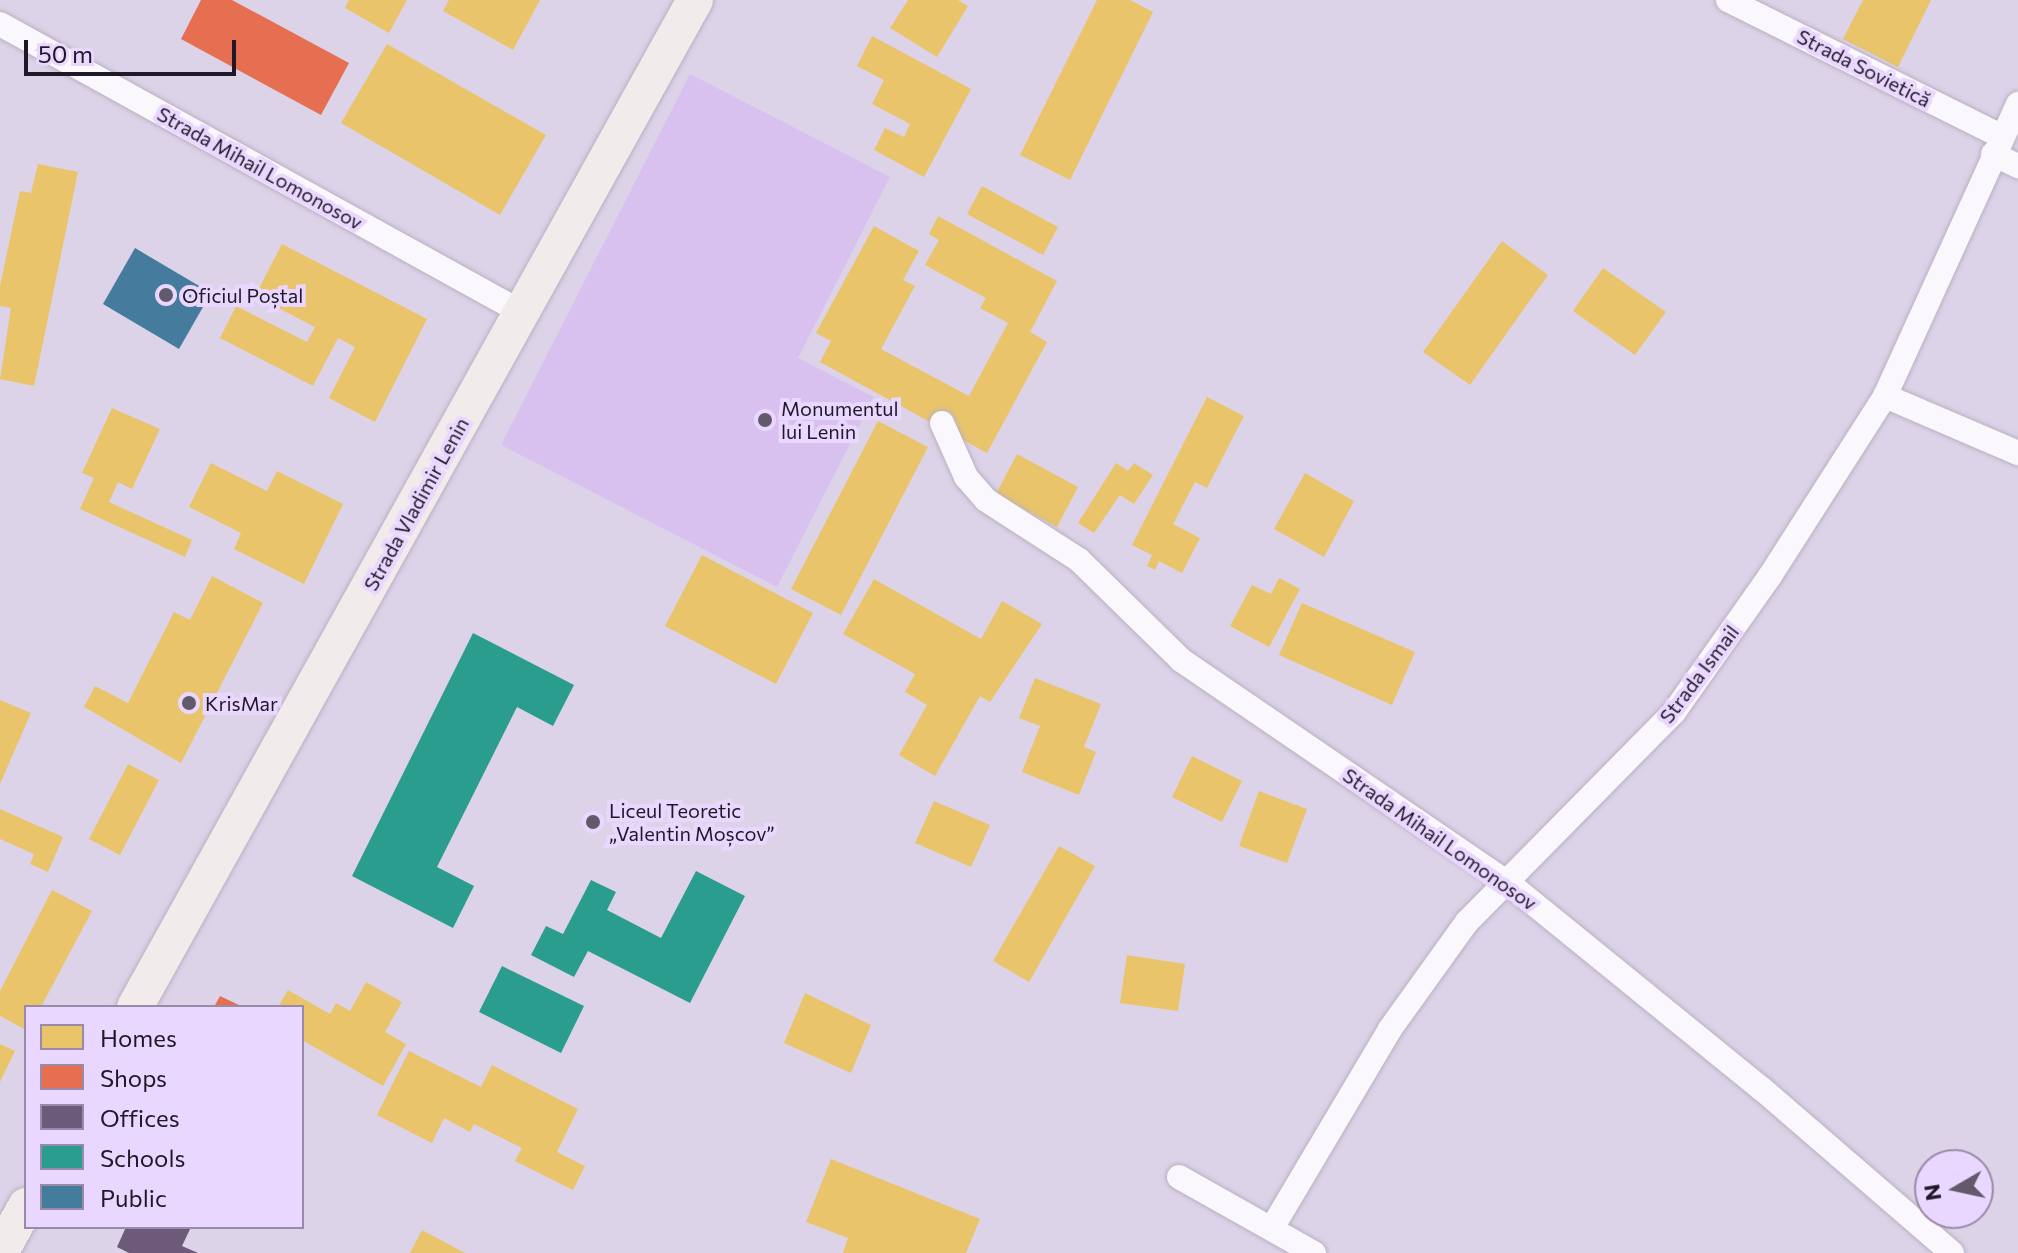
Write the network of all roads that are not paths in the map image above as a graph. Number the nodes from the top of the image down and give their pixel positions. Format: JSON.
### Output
{"nodes":[{"id":1,"x":695,"y":0,"type":"edge"},
{"id":2,"x":1728,"y":0,"type":"edge"},
{"id":3,"x":0,"y":24,"type":"edge"},
{"id":4,"x":2018,"y":104,"type":"edge"},
{"id":5,"x":1997,"y":145,"type":"junction"},
{"id":6,"x":2018,"y":166,"type":"edge"},
{"id":7,"x":521,"y":312,"type":"junction"},
{"id":8,"x":1885,"y":396,"type":"junction"},
{"id":9,"x":942,"y":423,"type":"dead end"},
{"id":10,"x":2018,"y":453,"type":"edge"},
{"id":11,"x":1507,"y":882,"type":"junction"},
{"id":12,"x":136,"y":1005,"type":"edge"},
{"id":13,"x":1179,"y":1177,"type":"dead end"},
{"id":14,"x":24,"y":1210,"type":"edge"},
{"id":15,"x":1272,"y":1228,"type":"junction"},
{"id":16,"x":0,"y":1253,"type":"edge"},
{"id":17,"x":1314,"y":1253,"type":"edge"},
{"id":18,"x":1952,"y":1253,"type":"edge"}],
"edges":[{"from":1,"to":7,"type":"main road","name":"Strada Vladimir Lenin"},
{"from":2,"to":5,"type":"street","name":"Strada Sovietică"},
{"from":3,"to":7,"type":"street","name":"Strada Mihail Lomonosov"},
{"from":4,"to":5,"type":"street","name":"Strada Ismail"},
{"from":5,"to":6,"type":"street","name":"Strada Sovietică"},
{"from":5,"to":8,"type":"street","name":"Strada Ismail"},
{"from":7,"to":12,"type":"main road","name":"Strada Vladimir Lenin"},
{"from":8,"to":10,"type":"street"},
{"from":8,"to":11,"type":"street","name":"Strada Ismail"},
{"from":9,"to":11,"type":"street","name":"Strada Mihail Lomonosov"},
{"from":11,"to":15,"type":"street","name":"Strada Ismail"},
{"from":11,"to":18,"type":"street","name":"Strada Mihail Lomonosov"},
{"from":13,"to":15,"type":"street"},
{"from":14,"to":16,"type":"main road"},
{"from":15,"to":17,"type":"street"}]}
